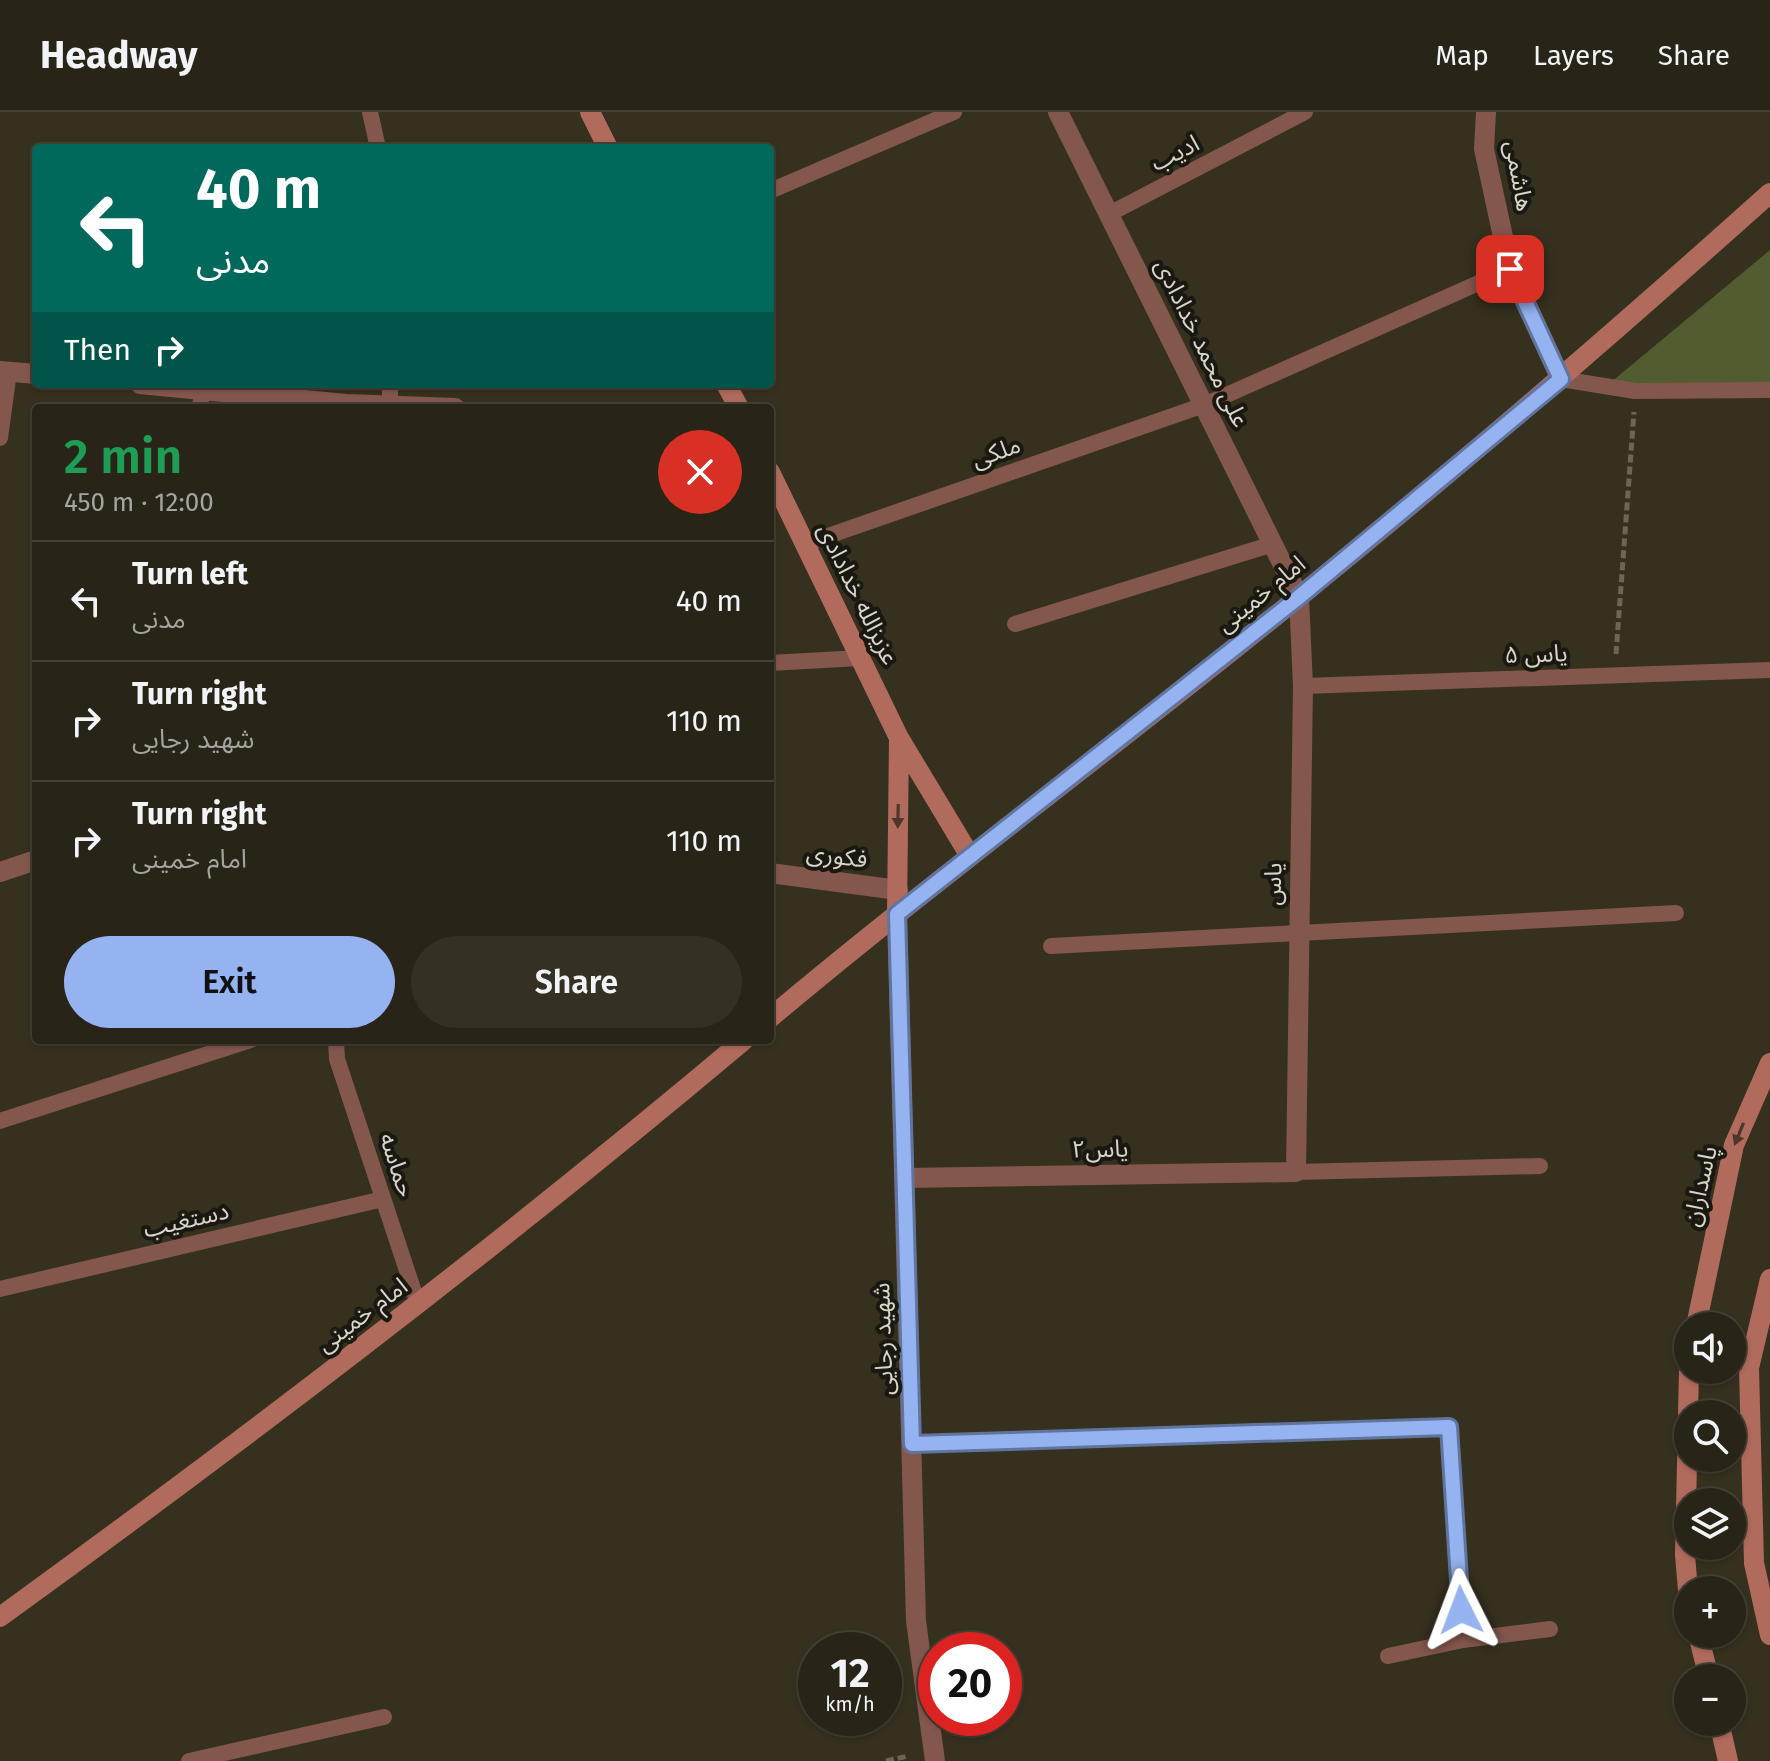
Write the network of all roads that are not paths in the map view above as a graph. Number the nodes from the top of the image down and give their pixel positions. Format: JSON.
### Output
{"nodes":[{"id":1,"x":370,"y":112,"type":"edge"},
{"id":2,"x":590,"y":112,"type":"edge"},
{"id":3,"x":954,"y":112,"type":"edge"},
{"id":4,"x":1058,"y":112,"type":"edge"},
{"id":5,"x":1305,"y":112,"type":"edge"},
{"id":6,"x":1486,"y":112,"type":"edge"},
{"id":7,"x":377,"y":144,"type":"edge"},
{"id":8,"x":606,"y":144,"type":"edge"},
{"id":9,"x":774,"y":189,"type":"edge"},
{"id":10,"x":1770,"y":193,"type":"edge"},
{"id":11,"x":1109,"y":214,"type":"junction"},
{"id":12,"x":1510,"y":269,"type":"junction"},
{"id":13,"x":4,"y":371,"type":"edge"},
{"id":14,"x":32,"y":374,"type":"edge"},
{"id":15,"x":1561,"y":379,"type":"junction"},
{"id":16,"x":156,"y":388,"type":"edge"},
{"id":17,"x":1770,"y":390,"type":"edge"},
{"id":18,"x":201,"y":399,"type":"edge"},
{"id":19,"x":319,"y":404,"type":"edge"},
{"id":20,"x":1204,"y":405,"type":"junction"},
{"id":21,"x":0,"y":438,"type":"edge"},
{"id":22,"x":774,"y":480,"type":"edge"},
{"id":23,"x":805,"y":544,"type":"junction"},
{"id":24,"x":1273,"y":544,"type":"junction"},
{"id":25,"x":1299,"y":597,"type":"junction"},
{"id":26,"x":1015,"y":624,"type":"dead end"},
{"id":27,"x":860,"y":658,"type":"junction"},
{"id":28,"x":774,"y":663,"type":"edge"},
{"id":29,"x":1770,"y":670,"type":"edge"},
{"id":30,"x":1303,"y":686,"type":"junction"},
{"id":31,"x":899,"y":738,"type":"junction"},
{"id":32,"x":970,"y":856,"type":"junction"},
{"id":33,"x":32,"y":861,"type":"edge"},
{"id":34,"x":0,"y":872,"type":"edge"},
{"id":35,"x":774,"y":874,"type":"edge"},
{"id":36,"x":898,"y":890,"type":"junction"},
{"id":37,"x":1676,"y":913,"type":"dead end"},
{"id":38,"x":897,"y":914,"type":"junction"},
{"id":39,"x":1298,"y":931,"type":"junction"},
{"id":40,"x":1051,"y":946,"type":"dead end"},
{"id":41,"x":774,"y":1015,"type":"edge"},
{"id":42,"x":239,"y":1044,"type":"edge"},
{"id":43,"x":336,"y":1044,"type":"edge"},
{"id":44,"x":739,"y":1044,"type":"edge"},
{"id":45,"x":1770,"y":1063,"type":"edge"},
{"id":46,"x":0,"y":1121,"type":"edge"},
{"id":47,"x":1540,"y":1166,"type":"dead end"},
{"id":48,"x":1296,"y":1172,"type":"junction"},
{"id":49,"x":904,"y":1178,"type":"junction"},
{"id":50,"x":383,"y":1199,"type":"junction"},
{"id":51,"x":1770,"y":1279,"type":"edge"},
{"id":52,"x":0,"y":1289,"type":"edge"},
{"id":53,"x":418,"y":1304,"type":"junction"},
{"id":54,"x":1699,"y":1312,"type":"edge"},
{"id":55,"x":912,"y":1444,"type":"junction"},
{"id":56,"x":1687,"y":1472,"type":"edge"},
{"id":57,"x":1687,"y":1576,"type":"edge"},
{"id":58,"x":0,"y":1617,"type":"edge"},
{"id":59,"x":1550,"y":1629,"type":"dead end"},
{"id":60,"x":1770,"y":1635,"type":"edge"},
{"id":61,"x":1463,"y":1640,"type":"junction"},
{"id":62,"x":1388,"y":1656,"type":"dead end"},
{"id":63,"x":384,"y":1717,"type":"dead end"},
{"id":64,"x":1722,"y":1736,"type":"edge"},
{"id":65,"x":189,"y":1761,"type":"edge"},
{"id":66,"x":935,"y":1761,"type":"edge"},
{"id":67,"x":1728,"y":1761,"type":"edge"}],
"edges":[{"from":1,"to":7,"type":"lane"},
{"from":2,"to":8,"type":"main road"},
{"from":3,"to":9,"type":"lane"},
{"from":4,"to":11,"type":"street","name":"علی محمد خدادادی"},
{"from":5,"to":11,"type":"lane","name":"ادیب"},
{"from":6,"to":12,"type":"street","name":"هاشمی"},
{"from":10,"to":15,"type":"main road","name":"امام خمینی"},
{"from":11,"to":20,"type":"street","name":"علی محمد خدادادی"},
{"from":12,"to":15,"type":"street","name":"هاشمی"},
{"from":12,"to":20,"type":"lane","name":"ملکی"},
{"from":13,"to":14,"type":"street"},
{"from":13,"to":21,"type":"lane"},
{"from":15,"to":17,"type":"lane"},
{"from":15,"to":25,"type":"main road","name":"امام خمینی"},
{"from":16,"to":18,"type":"street"},
{"from":18,"to":19,"type":"street"},
{"from":20,"to":23,"type":"lane","name":"ملکی"},
{"from":20,"to":24,"type":"street","name":"علی محمد خدادادی"},
{"from":22,"to":23,"type":"main road","name":"عزیزالله خدادادی"},
{"from":23,"to":27,"type":"main road","name":"عزیزالله خدادادی"},
{"from":24,"to":25,"type":"street","name":"علی محمد خدادادی"},
{"from":24,"to":26,"type":"lane"},
{"from":25,"to":30,"type":"street","name":"یاس"},
{"from":25,"to":32,"type":"main road","name":"امام خمینی"},
{"from":27,"to":28,"type":"lane"},
{"from":27,"to":31,"type":"main road","name":"عزیزالله خدادادی"},
{"from":29,"to":30,"type":"lane","name":"یاس ۵"},
{"from":30,"to":39,"type":"street","name":"یاس"},
{"from":31,"to":32,"type":"main road","name":"عزیزالله خدادادی"},
{"from":31,"to":36,"type":"main road","one_way":true},
{"from":32,"to":38,"type":"main road","name":"امام خمینی"},
{"from":33,"to":34,"type":"street"},
{"from":35,"to":36,"type":"street","name":"فکوری"},
{"from":36,"to":38,"type":"main road"},
{"from":37,"to":39,"type":"lane"},
{"from":38,"to":41,"type":"main road","name":"امام خمینی"},
{"from":38,"to":49,"type":"street","name":"شهید رجایی"},
{"from":39,"to":40,"type":"lane"},
{"from":39,"to":48,"type":"street","name":"یاس"},
{"from":42,"to":46,"type":"lane"},
{"from":43,"to":50,"type":"lane","name":"حماسه"},
{"from":44,"to":53,"type":"main road","name":"امام خمینی"},
{"from":45,"to":54,"type":"main road","name":"پاسداران","one_way":true},
{"from":47,"to":48,"type":"lane"},
{"from":48,"to":49,"type":"street","name":"یاس۲"},
{"from":49,"to":55,"type":"street","name":"شهید رجایی"},
{"from":50,"to":52,"type":"lane","name":"دستغیب"},
{"from":50,"to":53,"type":"lane","name":"حماسه"},
{"from":51,"to":60,"type":"main road"},
{"from":53,"to":58,"type":"main road","name":"امام خمینی"},
{"from":55,"to":61,"type":"lane"},
{"from":55,"to":66,"type":"street","name":"شهید رجایی"},
{"from":56,"to":57,"type":"main road"},
{"from":59,"to":61,"type":"lane"},
{"from":61,"to":62,"type":"lane"},
{"from":63,"to":65,"type":"lane"},
{"from":64,"to":67,"type":"main road"}]}
